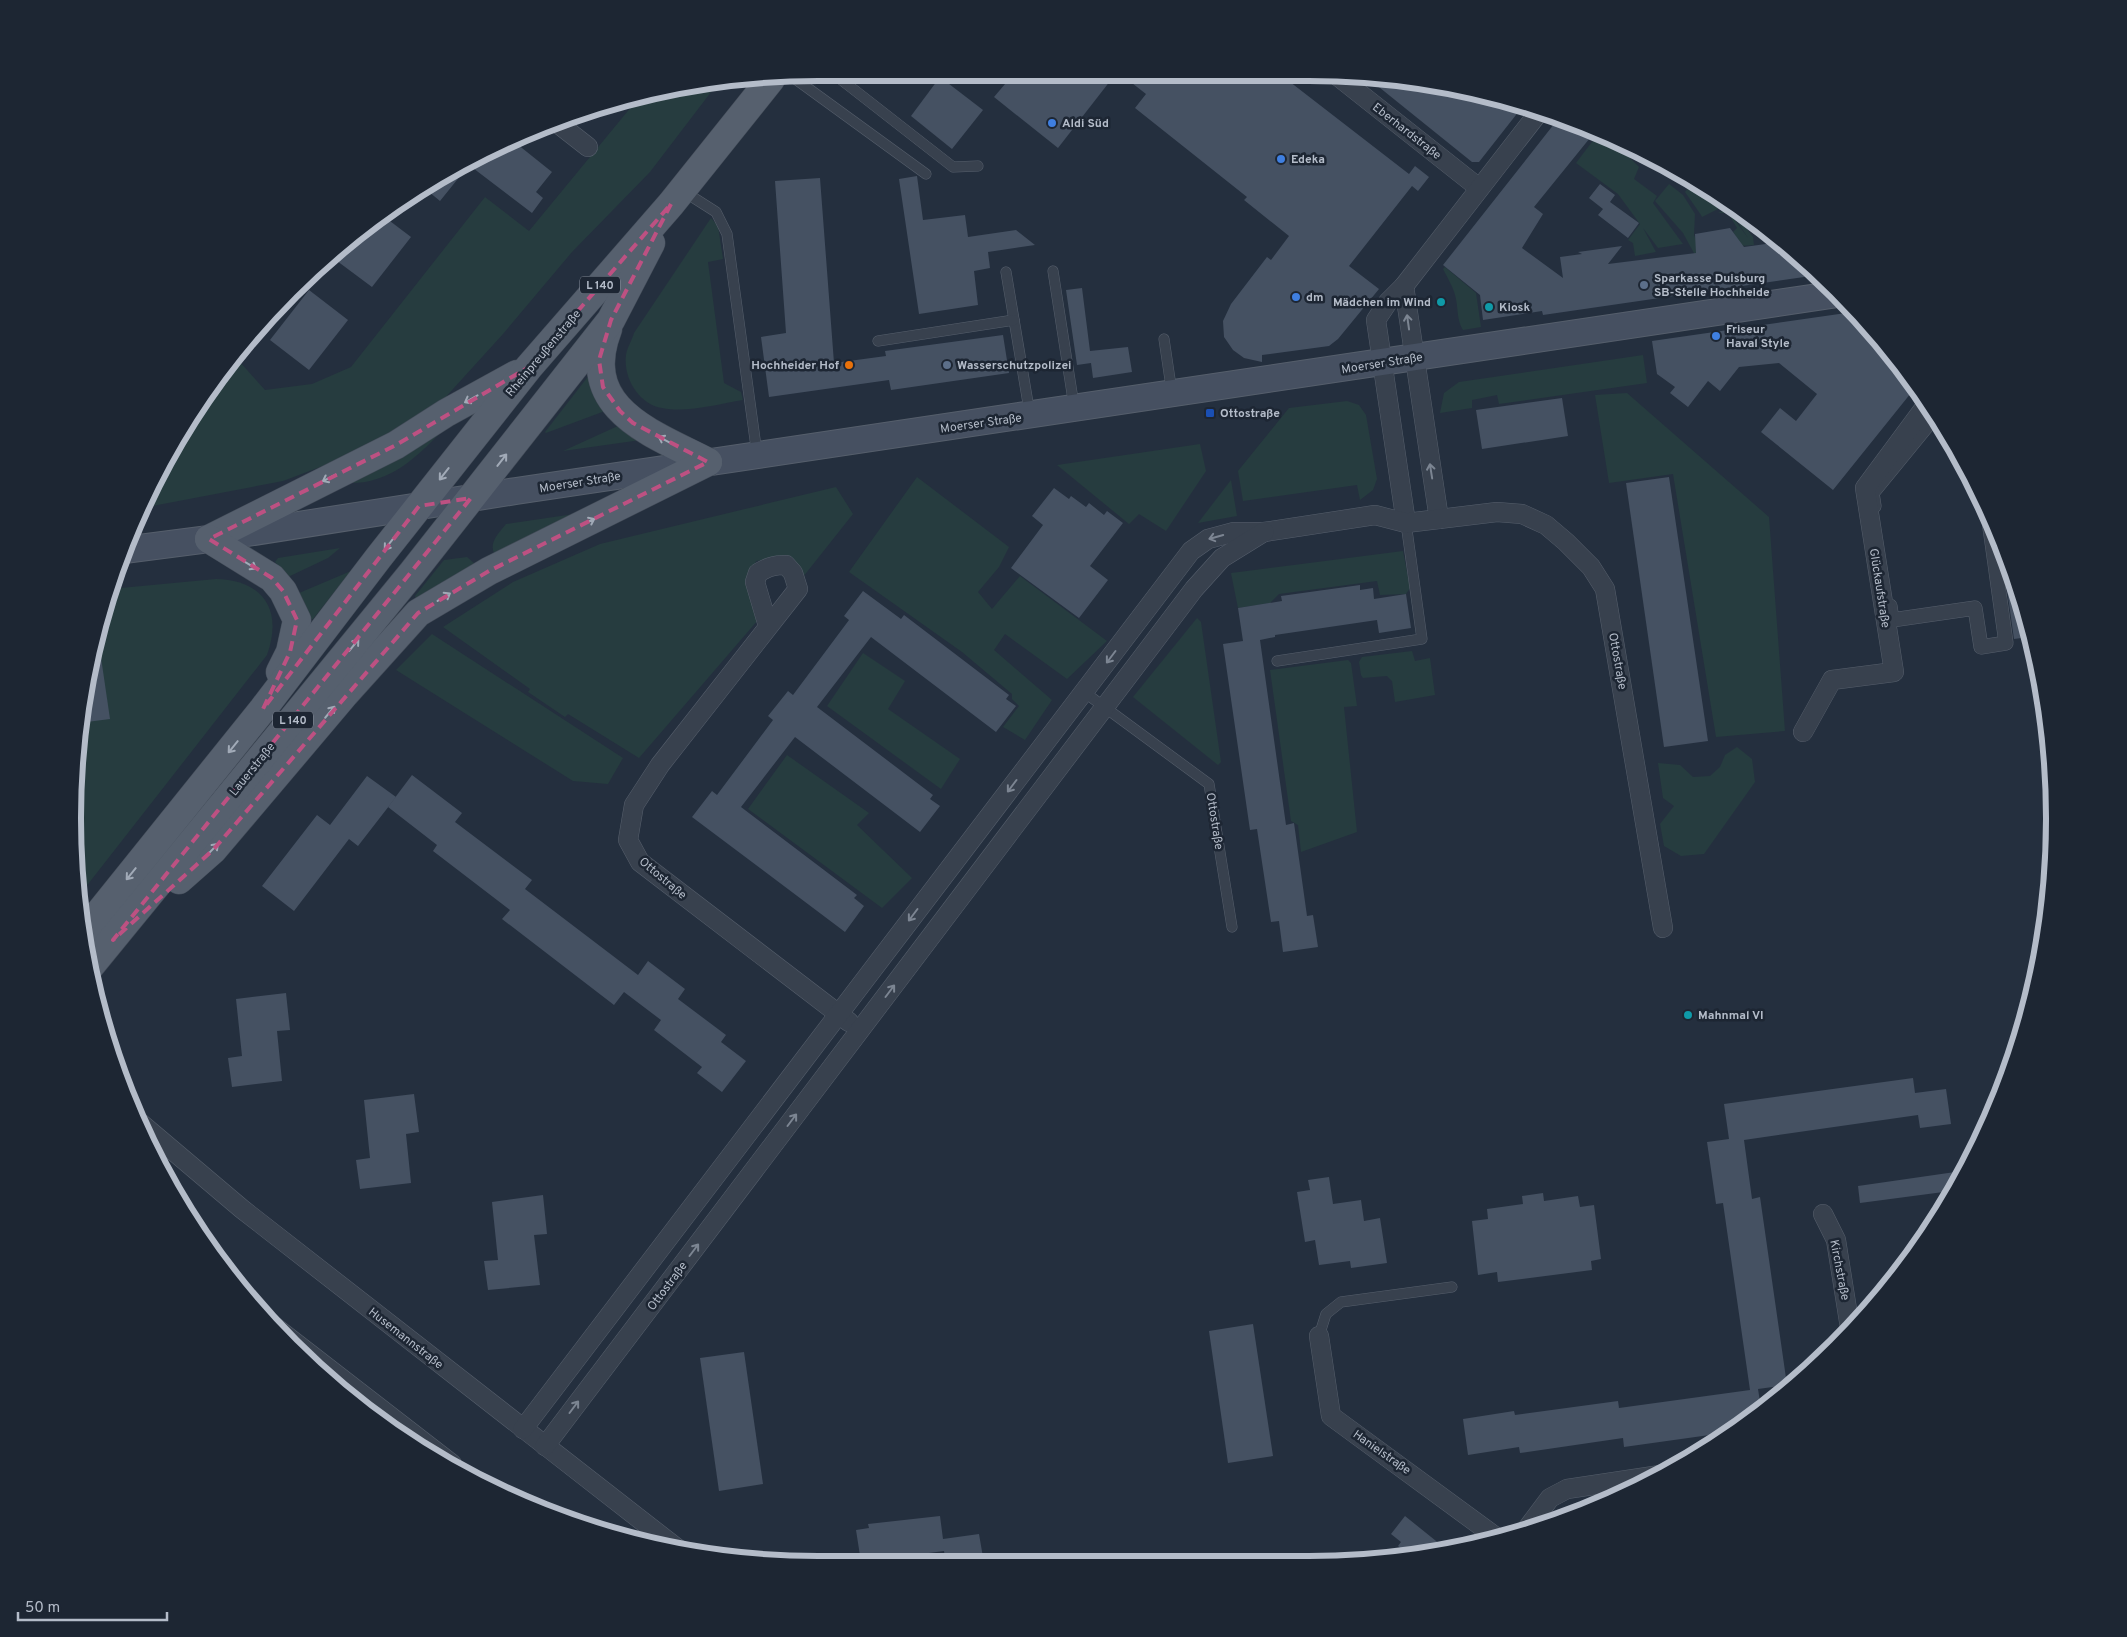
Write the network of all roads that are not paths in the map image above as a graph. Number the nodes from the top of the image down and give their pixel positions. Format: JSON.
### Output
{"nodes":[{"id":1,"x":843,"y":81,"type":"edge"},
{"id":2,"x":799,"y":82,"type":"edge"},
{"id":3,"x":767,"y":83,"type":"edge"},
{"id":4,"x":1346,"y":83,"type":"edge"},
{"id":5,"x":1534,"y":117,"type":"edge"},
{"id":6,"x":563,"y":127,"type":"edge"},
{"id":7,"x":588,"y":147,"type":"dead end"},
{"id":8,"x":978,"y":166,"type":"dead end"},
{"id":9,"x":926,"y":174,"type":"dead end"},
{"id":10,"x":1479,"y":188,"type":"junction"},
{"id":11,"x":676,"y":197,"type":"junction"},
{"id":12,"x":1053,"y":271,"type":"dead end"},
{"id":13,"x":1006,"y":272,"type":"dead end"},
{"id":14,"x":1404,"y":286,"type":"junction"},
{"id":15,"x":1828,"y":295,"type":"edge"},
{"id":16,"x":611,"y":320,"type":"junction"},
{"id":17,"x":1014,"y":320,"type":"junction"},
{"id":18,"x":1164,"y":339,"type":"dead end"},
{"id":19,"x":878,"y":340,"type":"dead end"},
{"id":20,"x":1413,"y":357,"type":"junction"},
{"id":21,"x":1381,"y":362,"type":"junction"},
{"id":22,"x":529,"y":367,"type":"junction"},
{"id":23,"x":1172,"y":394,"type":"junction"},
{"id":24,"x":1074,"y":409,"type":"junction"},
{"id":25,"x":1923,"y":410,"type":"edge"},
{"id":26,"x":1030,"y":416,"type":"junction"},
{"id":27,"x":1930,"y":422,"type":"edge"},
{"id":28,"x":757,"y":455,"type":"junction"},
{"id":29,"x":708,"y":462,"type":"junction"},
{"id":30,"x":472,"y":498,"type":"junction"},
{"id":31,"x":419,"y":506,"type":"junction"},
{"id":32,"x":1439,"y":519,"type":"junction"},
{"id":33,"x":1406,"y":523,"type":"junction"},
{"id":34,"x":1264,"y":532,"type":"junction"},
{"id":35,"x":209,"y":540,"type":"junction"},
{"id":36,"x":1992,"y":541,"type":"edge"},
{"id":37,"x":132,"y":549,"type":"edge"},
{"id":38,"x":768,"y":626,"type":"dead end"},
{"id":39,"x":1277,"y":660,"type":"dead end"},
{"id":40,"x":1084,"y":692,"type":"junction"},
{"id":41,"x":1105,"y":706,"type":"junction"},
{"id":42,"x":263,"y":709,"type":"junction"},
{"id":43,"x":1803,"y":732,"type":"dead end"},
{"id":44,"x":89,"y":925,"type":"edge"},
{"id":45,"x":1232,"y":928,"type":"dead end"},
{"id":46,"x":1663,"y":928,"type":"dead end"},
{"id":47,"x":113,"y":940,"type":"junction"},
{"id":48,"x":95,"y":961,"type":"edge"},
{"id":49,"x":839,"y":1014,"type":"junction"},
{"id":50,"x":860,"y":1030,"type":"junction"},
{"id":51,"x":151,"y":1132,"type":"edge"},
{"id":52,"x":1823,"y":1214,"type":"dead end"},
{"id":53,"x":1452,"y":1287,"type":"dead end"},
{"id":54,"x":1849,"y":1320,"type":"edge"},
{"id":55,"x":1319,"y":1336,"type":"joint"},
{"id":56,"x":321,"y":1362,"type":"edge"},
{"id":57,"x":523,"y":1429,"type":"junction"},
{"id":58,"x":417,"y":1437,"type":"edge"},
{"id":59,"x":545,"y":1446,"type":"junction"},
{"id":60,"x":1638,"y":1478,"type":"edge"},
{"id":61,"x":1533,"y":1521,"type":"edge"},
{"id":62,"x":1491,"y":1533,"type":"edge"},
{"id":63,"x":665,"y":1540,"type":"edge"}],
"edges":[{"from":1,"to":8,"type":"lane"},
{"from":2,"to":9,"type":"lane"},
{"from":3,"to":11,"type":"main road","name":"Rheinpreußenstraße","number":"L 140"},
{"from":4,"to":10,"type":"street","name":"Eberhardstraße"},
{"from":5,"to":10,"type":"street"},
{"from":6,"to":7,"type":"street"},
{"from":10,"to":14,"type":"street"},
{"from":11,"to":16,"type":"main road","name":"Rheinpreußenstraße","number":"L 140"},
{"from":11,"to":22,"type":"main road","name":"Rheinpreußenstraße","number":"L 140"},
{"from":11,"to":28,"type":"lane"},
{"from":12,"to":24,"type":"lane"},
{"from":13,"to":17,"type":"lane"},
{"from":20,"to":14,"type":"street","one_way":true},
{"from":14,"to":21,"type":"street"},
{"from":15,"to":20,"type":"main road","name":"Moerser Straße"},
{"from":29,"to":16,"type":"main road","one_way":true},
{"from":30,"to":16,"type":"main road","name":"Rheinpreußenstraße","number":"L 140","one_way":true},
{"from":17,"to":19,"type":"lane"},
{"from":17,"to":26,"type":"lane"},
{"from":18,"to":23,"type":"lane"},
{"from":20,"to":21,"type":"main road","name":"Moerser Straße"},
{"from":32,"to":20,"type":"street","one_way":true},
{"from":21,"to":23,"type":"main road","name":"Moerser Straße"},
{"from":21,"to":33,"type":"street"},
{"from":22,"to":31,"type":"main road","name":"Rheinpreußenstraße","number":"L 140","one_way":true},
{"from":22,"to":35,"type":"main road","one_way":true},
{"from":23,"to":24,"type":"main road","name":"Moerser Straße"},
{"from":24,"to":26,"type":"main road","name":"Moerser Straße"},
{"from":25,"to":43,"type":"street","name":"Glückaufstraße"},
{"from":26,"to":28,"type":"main road","name":"Moerser Straße"},
{"from":27,"to":36,"type":"street"},
{"from":28,"to":29,"type":"main road","name":"Moerser Straße"},
{"from":29,"to":30,"type":"main road","name":"Moerser Straße"},
{"from":47,"to":29,"type":"main road","one_way":true},
{"from":30,"to":31,"type":"main road","name":"Moerser Straße"},
{"from":47,"to":30,"type":"main road","name":"Lauerstraße","number":"L 140","one_way":true},
{"from":31,"to":35,"type":"main road","name":"Moerser Straße"},
{"from":31,"to":42,"type":"main road","number":"L 140","one_way":true},
{"from":32,"to":33,"type":"street","name":"Ottostraße"},
{"from":32,"to":46,"type":"street","name":"Ottostraße"},
{"from":33,"to":34,"type":"street","name":"Ottostraße"},
{"from":33,"to":39,"type":"lane"},
{"from":34,"to":40,"type":"street","name":"Ottostraße","one_way":true},
{"from":34,"to":41,"type":"street","name":"Ottostraße"},
{"from":35,"to":37,"type":"main road","name":"Moerser Straße"},
{"from":35,"to":42,"type":"main road","one_way":true},
{"from":38,"to":49,"type":"street","name":"Ottostraße"},
{"from":40,"to":41,"type":"lane","name":"Ottostraße"},
{"from":40,"to":49,"type":"street","name":"Ottostraße","one_way":true},
{"from":41,"to":45,"type":"lane","name":"Ottostraße"},
{"from":50,"to":41,"type":"street","name":"Ottostraße","one_way":true},
{"from":42,"to":44,"type":"main road","number":"L 140","one_way":true},
{"from":47,"to":48,"type":"main road","name":"Lauerstraße","number":"L 140"},
{"from":49,"to":50,"type":"street","name":"Ottostraße"},
{"from":49,"to":57,"type":"street","name":"Ottostraße"},
{"from":59,"to":50,"type":"street","name":"Ottostraße","one_way":true},
{"from":51,"to":57,"type":"street","name":"Husemannstraße"},
{"from":52,"to":54,"type":"street","name":"Kirchstraße"},
{"from":53,"to":55,"type":"lane"},
{"from":55,"to":62,"type":"street","name":"Hanielstraße"},
{"from":56,"to":58,"type":"street"},
{"from":57,"to":59,"type":"street","name":"Husemannstraße"},
{"from":59,"to":63,"type":"street","name":"Husemannstraße"},
{"from":60,"to":61,"type":"street"}]}
